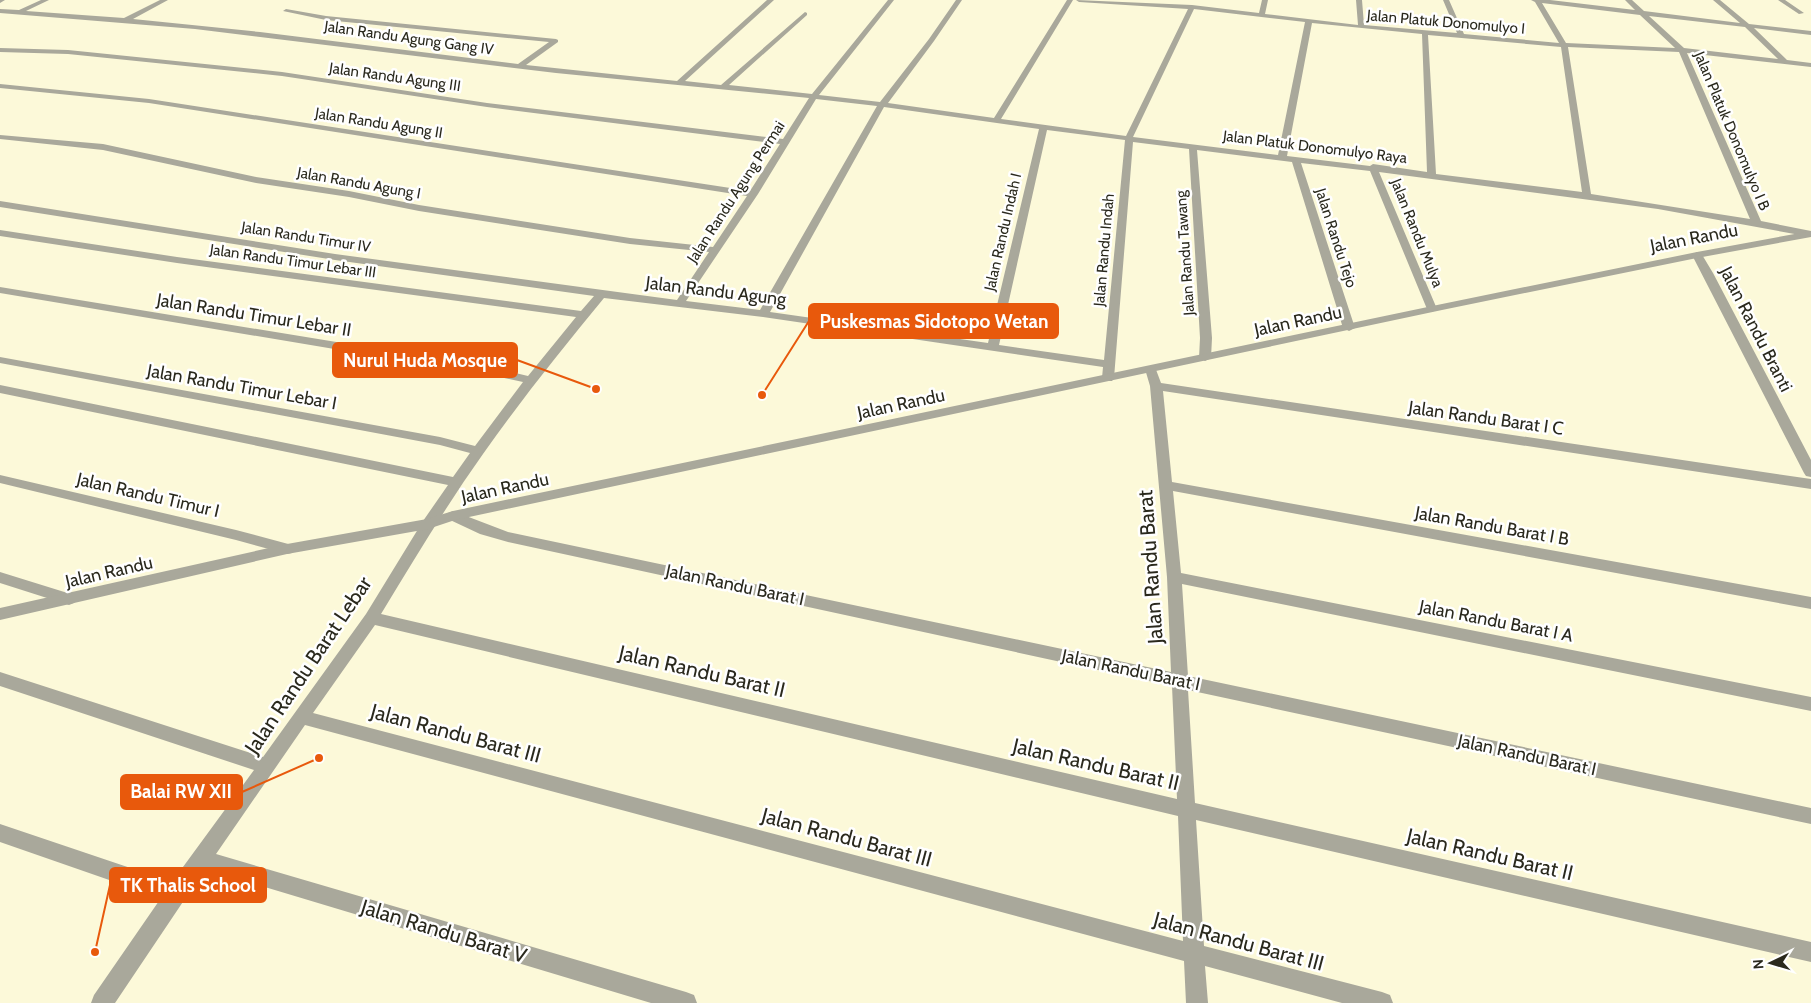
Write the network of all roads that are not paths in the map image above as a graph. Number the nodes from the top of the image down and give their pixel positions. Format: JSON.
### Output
{"nodes":[{"id":1,"x":46,"y":0,"type":"edge"},
{"id":2,"x":165,"y":0,"type":"edge"},
{"id":3,"x":771,"y":0,"type":"edge"},
{"id":4,"x":891,"y":0,"type":"edge"},
{"id":5,"x":959,"y":0,"type":"edge"},
{"id":6,"x":1070,"y":0,"type":"edge"},
{"id":7,"x":1079,"y":0,"type":"edge"},
{"id":8,"x":1085,"y":0,"type":"edge"},
{"id":9,"x":1265,"y":0,"type":"edge"},
{"id":10,"x":1360,"y":0,"type":"edge"},
{"id":11,"x":1446,"y":0,"type":"edge"},
{"id":12,"x":1536,"y":0,"type":"edge"},
{"id":13,"x":1628,"y":0,"type":"edge"},
{"id":14,"x":1716,"y":0,"type":"edge"},
{"id":15,"x":1781,"y":0,"type":"edge"},
{"id":16,"x":1175,"y":3,"type":"edge"},
{"id":17,"x":1192,"y":7,"type":"junction"},
{"id":18,"x":0,"y":11,"type":"edge"},
{"id":19,"x":286,"y":11,"type":"dead end"},
{"id":20,"x":1638,"y":11,"type":"junction"},
{"id":21,"x":19,"y":12,"type":"junction"},
{"id":22,"x":1801,"y":13,"type":"dead end"},
{"id":23,"x":806,"y":14,"type":"dead end"},
{"id":24,"x":1262,"y":15,"type":"junction"},
{"id":25,"x":125,"y":20,"type":"junction"},
{"id":26,"x":1309,"y":20,"type":"junction"},
{"id":27,"x":1746,"y":24,"type":"junction"},
{"id":28,"x":1361,"y":27,"type":"junction"},
{"id":29,"x":1425,"y":33,"type":"junction"},
{"id":30,"x":1811,"y":33,"type":"edge"},
{"id":31,"x":1461,"y":36,"type":"junction"},
{"id":32,"x":1564,"y":45,"type":"junction"},
{"id":33,"x":0,"y":50,"type":"edge"},
{"id":34,"x":1682,"y":50,"type":"junction"},
{"id":35,"x":1785,"y":62,"type":"junction"},
{"id":36,"x":1811,"y":65,"type":"edge"},
{"id":37,"x":519,"y":66,"type":"junction"},
{"id":38,"x":680,"y":82,"type":"junction"},
{"id":39,"x":0,"y":86,"type":"edge"},
{"id":40,"x":724,"y":86,"type":"junction"},
{"id":41,"x":19,"y":89,"type":"junction"},
{"id":42,"x":6,"y":95,"type":"dead end"},
{"id":43,"x":814,"y":96,"type":"junction"},
{"id":44,"x":882,"y":105,"type":"junction"},
{"id":45,"x":997,"y":119,"type":"junction"},
{"id":46,"x":1044,"y":126,"type":"junction"},
{"id":47,"x":0,"y":137,"type":"edge"},
{"id":48,"x":1129,"y":138,"type":"junction"},
{"id":49,"x":784,"y":142,"type":"junction"},
{"id":50,"x":1193,"y":147,"type":"junction"},
{"id":51,"x":1282,"y":157,"type":"junction"},
{"id":52,"x":1295,"y":158,"type":"junction"},
{"id":53,"x":1373,"y":167,"type":"junction"},
{"id":54,"x":1432,"y":175,"type":"junction"},
{"id":55,"x":753,"y":194,"type":"junction"},
{"id":56,"x":1587,"y":197,"type":"junction"},
{"id":57,"x":4,"y":205,"type":"edge"},
{"id":58,"x":1756,"y":222,"type":"junction"},
{"id":59,"x":0,"y":233,"type":"edge"},
{"id":60,"x":1811,"y":234,"type":"edge"},
{"id":61,"x":716,"y":250,"type":"junction"},
{"id":62,"x":1697,"y":255,"type":"junction"},
{"id":63,"x":0,"y":290,"type":"edge"},
{"id":64,"x":601,"y":294,"type":"junction"},
{"id":65,"x":680,"y":303,"type":"junction"},
{"id":66,"x":1432,"y":310,"type":"junction"},
{"id":67,"x":763,"y":314,"type":"junction"},
{"id":68,"x":583,"y":315,"type":"junction"},
{"id":69,"x":1349,"y":328,"type":"junction"},
{"id":70,"x":993,"y":346,"type":"junction"},
{"id":71,"x":1205,"y":358,"type":"junction"},
{"id":72,"x":0,"y":360,"type":"edge"},
{"id":73,"x":1109,"y":364,"type":"junction"},
{"id":74,"x":1151,"y":369,"type":"junction"},
{"id":75,"x":1108,"y":378,"type":"junction"},
{"id":76,"x":531,"y":380,"type":"junction"},
{"id":77,"x":1156,"y":386,"type":"junction"},
{"id":78,"x":0,"y":389,"type":"edge"},
{"id":79,"x":478,"y":451,"type":"junction"},
{"id":80,"x":1811,"y":473,"type":"edge"},
{"id":81,"x":0,"y":479,"type":"edge"},
{"id":82,"x":456,"y":482,"type":"junction"},
{"id":83,"x":1811,"y":484,"type":"edge"},
{"id":84,"x":1166,"y":485,"type":"junction"},
{"id":85,"x":453,"y":516,"type":"junction"},
{"id":86,"x":428,"y":524,"type":"junction"},
{"id":87,"x":287,"y":549,"type":"junction"},
{"id":88,"x":1174,"y":576,"type":"junction"},
{"id":89,"x":0,"y":577,"type":"edge"},
{"id":90,"x":69,"y":599,"type":"junction"},
{"id":91,"x":1811,"y":603,"type":"edge"},
{"id":92,"x":0,"y":614,"type":"edge"},
{"id":93,"x":371,"y":618,"type":"junction"},
{"id":94,"x":0,"y":678,"type":"edge"},
{"id":95,"x":1180,"y":681,"type":"junction"},
{"id":96,"x":1811,"y":704,"type":"edge"},
{"id":97,"x":300,"y":717,"type":"junction"},
{"id":98,"x":266,"y":766,"type":"junction"},
{"id":99,"x":1186,"y":809,"type":"junction"},
{"id":100,"x":1811,"y":816,"type":"edge"},
{"id":101,"x":0,"y":833,"type":"edge"},
{"id":102,"x":201,"y":859,"type":"junction"},
{"id":103,"x":176,"y":893,"type":"junction"},
{"id":104,"x":1811,"y":952,"type":"edge"},
{"id":105,"x":1195,"y":954,"type":"junction"},
{"id":106,"x":102,"y":1003,"type":"edge"},
{"id":107,"x":686,"y":1003,"type":"edge"},
{"id":108,"x":1197,"y":1003,"type":"edge"},
{"id":109,"x":1382,"y":1003,"type":"edge"}],
"edges":[{"from":1,"to":21,"type":"street"},
{"from":2,"to":25,"type":"street"},
{"from":3,"to":38,"type":"street"},
{"from":4,"to":43,"type":"street","name":"Jalan Randu Agung Permai"},
{"from":5,"to":44,"type":"street"},
{"from":6,"to":45,"type":"street"},
{"from":7,"to":8,"type":"street","name":"Jalan Platuk Donomulyo I"},
{"from":8,"to":16,"type":"street","name":"Jalan Platuk Donomulyo I"},
{"from":9,"to":24,"type":"street"},
{"from":10,"to":28,"type":"street"},
{"from":11,"to":31,"type":"street"},
{"from":12,"to":20,"type":"street"},
{"from":12,"to":32,"type":"street"},
{"from":13,"to":20,"type":"street"},
{"from":14,"to":27,"type":"street"},
{"from":15,"to":22,"type":"street"},
{"from":16,"to":17,"type":"street","name":"Jalan Platuk Donomulyo I"},
{"from":17,"to":24,"type":"street","name":"Jalan Platuk Donomulyo I"},
{"from":17,"to":48,"type":"street"},
{"from":18,"to":21,"type":"street","name":"Jalan Randu Agung Gang IV"},
{"from":19,"to":37,"type":"street"},
{"from":20,"to":27,"type":"street"},
{"from":20,"to":34,"type":"street"},
{"from":21,"to":25,"type":"street","name":"Jalan Randu Agung Gang IV"},
{"from":23,"to":40,"type":"street"},
{"from":24,"to":26,"type":"street","name":"Jalan Platuk Donomulyo I"},
{"from":25,"to":37,"type":"street","name":"Jalan Randu Agung Gang IV"},
{"from":26,"to":28,"type":"street","name":"Jalan Platuk Donomulyo I"},
{"from":26,"to":51,"type":"street"},
{"from":27,"to":30,"type":"street"},
{"from":27,"to":35,"type":"street"},
{"from":28,"to":29,"type":"street","name":"Jalan Platuk Donomulyo I"},
{"from":29,"to":31,"type":"street","name":"Jalan Platuk Donomulyo I"},
{"from":29,"to":54,"type":"street"},
{"from":31,"to":32,"type":"street","name":"Jalan Platuk Donomulyo I"},
{"from":32,"to":34,"type":"street","name":"Jalan Platuk Donomulyo I"},
{"from":32,"to":56,"type":"street"},
{"from":33,"to":49,"type":"street","name":"Jalan Randu Agung III"},
{"from":34,"to":35,"type":"street","name":"Jalan Platuk Donomulyo I"},
{"from":34,"to":58,"type":"street","name":"Jalan Platuk Donomulyo I B"},
{"from":35,"to":36,"type":"street","name":"Jalan Platuk Donomulyo I"},
{"from":37,"to":38,"type":"street","name":"Jalan Randu Agung Gang IV"},
{"from":38,"to":40,"type":"street","name":"Jalan Randu Agung Gang IV"},
{"from":39,"to":41,"type":"street","name":"Jalan Randu Agung II"},
{"from":40,"to":43,"type":"street","name":"Jalan Randu Agung Gang IV"},
{"from":41,"to":42,"type":"street"},
{"from":41,"to":55,"type":"street","name":"Jalan Randu Agung II"},
{"from":43,"to":44,"type":"street","name":"Jalan Platuk Donomulyo Raya"},
{"from":43,"to":49,"type":"street","name":"Jalan Randu Agung Permai"},
{"from":44,"to":45,"type":"street","name":"Jalan Platuk Donomulyo Raya"},
{"from":44,"to":67,"type":"street"},
{"from":45,"to":46,"type":"street","name":"Jalan Platuk Donomulyo Raya"},
{"from":46,"to":48,"type":"street","name":"Jalan Platuk Donomulyo Raya"},
{"from":46,"to":70,"type":"street","name":"Jalan Randu Indah I"},
{"from":47,"to":61,"type":"street","name":"Jalan Randu Agung I"},
{"from":48,"to":50,"type":"street","name":"Jalan Platuk Donomulyo Raya"},
{"from":48,"to":73,"type":"street","name":"Jalan Randu Indah"},
{"from":49,"to":55,"type":"street","name":"Jalan Randu Agung Permai"},
{"from":50,"to":51,"type":"street","name":"Jalan Platuk Donomulyo Raya"},
{"from":50,"to":71,"type":"street","name":"Jalan Randu Tawang"},
{"from":51,"to":52,"type":"street","name":"Jalan Platuk Donomulyo Raya"},
{"from":52,"to":53,"type":"street","name":"Jalan Platuk Donomulyo Raya"},
{"from":52,"to":69,"type":"street","name":"Jalan Randu Tejo"},
{"from":53,"to":54,"type":"street","name":"Jalan Platuk Donomulyo Raya"},
{"from":53,"to":66,"type":"street","name":"Jalan Randu Mulya"},
{"from":54,"to":56,"type":"street","name":"Jalan Platuk Donomulyo Raya"},
{"from":55,"to":61,"type":"street","name":"Jalan Randu Agung Permai"},
{"from":56,"to":58,"type":"street","name":"Jalan Platuk Donomulyo Raya"},
{"from":57,"to":64,"type":"street","name":"Jalan Randu Timur IV"},
{"from":58,"to":60,"type":"street","name":"Jalan Platuk Donomulyo Raya"},
{"from":59,"to":68,"type":"street","name":"Jalan Randu Timur Lebar III"},
{"from":60,"to":62,"type":"street","name":"Jalan Randu"},
{"from":61,"to":65,"type":"street","name":"Jalan Randu Agung Permai"},
{"from":62,"to":66,"type":"street","name":"Jalan Randu"},
{"from":62,"to":80,"type":"street","name":"Jalan Randu Branti"},
{"from":63,"to":76,"type":"street","name":"Jalan Randu Timur Lebar II"},
{"from":64,"to":65,"type":"street","name":"Jalan Randu Agung"},
{"from":64,"to":68,"type":"street","name":"Jalan Randu Barat Lebar"},
{"from":65,"to":67,"type":"street","name":"Jalan Randu Agung"},
{"from":66,"to":69,"type":"street","name":"Jalan Randu"},
{"from":67,"to":70,"type":"street","name":"Jalan Randu Agung"},
{"from":68,"to":76,"type":"street","name":"Jalan Randu Barat Lebar"},
{"from":69,"to":71,"type":"street","name":"Jalan Randu"},
{"from":70,"to":73,"type":"street","name":"Jalan Randu Agung"},
{"from":71,"to":74,"type":"street","name":"Jalan Randu"},
{"from":72,"to":79,"type":"street","name":"Jalan Randu Timur Lebar I"},
{"from":73,"to":75,"type":"street"},
{"from":74,"to":75,"type":"street","name":"Jalan Randu"},
{"from":74,"to":77,"type":"street","name":"Jalan Randu Barat"},
{"from":75,"to":85,"type":"street","name":"Jalan Randu"},
{"from":76,"to":79,"type":"street","name":"Jalan Randu Barat Lebar"},
{"from":77,"to":83,"type":"street","name":"Jalan Randu Barat I C"},
{"from":77,"to":84,"type":"street","name":"Jalan Randu Barat"},
{"from":78,"to":82,"type":"street"},
{"from":79,"to":82,"type":"street","name":"Jalan Randu Barat Lebar"},
{"from":81,"to":87,"type":"street","name":"Jalan Randu Timur I"},
{"from":82,"to":86,"type":"street","name":"Jalan Randu Barat Lebar"},
{"from":84,"to":88,"type":"street","name":"Jalan Randu Barat"},
{"from":84,"to":91,"type":"street","name":"Jalan Randu Barat I B"},
{"from":85,"to":86,"type":"street","name":"Jalan Randu"},
{"from":85,"to":95,"type":"street","name":"Jalan Randu Barat I"},
{"from":86,"to":87,"type":"street","name":"Jalan Randu"},
{"from":86,"to":93,"type":"street","name":"Jalan Randu Barat Lebar"},
{"from":87,"to":90,"type":"street","name":"Jalan Randu"},
{"from":88,"to":95,"type":"street","name":"Jalan Randu Barat"},
{"from":88,"to":96,"type":"street","name":"Jalan Randu Barat I A"},
{"from":89,"to":90,"type":"street"},
{"from":90,"to":92,"type":"street","name":"Jalan Randu"},
{"from":93,"to":97,"type":"street","name":"Jalan Randu Barat Lebar"},
{"from":93,"to":99,"type":"street","name":"Jalan Randu Barat II"},
{"from":94,"to":98,"type":"street"},
{"from":95,"to":99,"type":"street","name":"Jalan Randu Barat"},
{"from":95,"to":100,"type":"street","name":"Jalan Randu Barat I"},
{"from":97,"to":98,"type":"street","name":"Jalan Randu Barat Lebar"},
{"from":97,"to":105,"type":"street","name":"Jalan Randu Barat III"},
{"from":98,"to":102,"type":"street","name":"Jalan Randu Barat Lebar"},
{"from":99,"to":104,"type":"street","name":"Jalan Randu Barat II"},
{"from":99,"to":105,"type":"street","name":"Jalan Randu Barat"},
{"from":101,"to":103,"type":"street"},
{"from":102,"to":103,"type":"street","name":"Jalan Randu Barat Lebar"},
{"from":102,"to":107,"type":"street","name":"Jalan Randu Barat V"},
{"from":103,"to":106,"type":"street","name":"Jalan Randu Barat Lebar"},
{"from":105,"to":108,"type":"street","name":"Jalan Randu Barat"},
{"from":105,"to":109,"type":"street","name":"Jalan Randu Barat III"}]}
